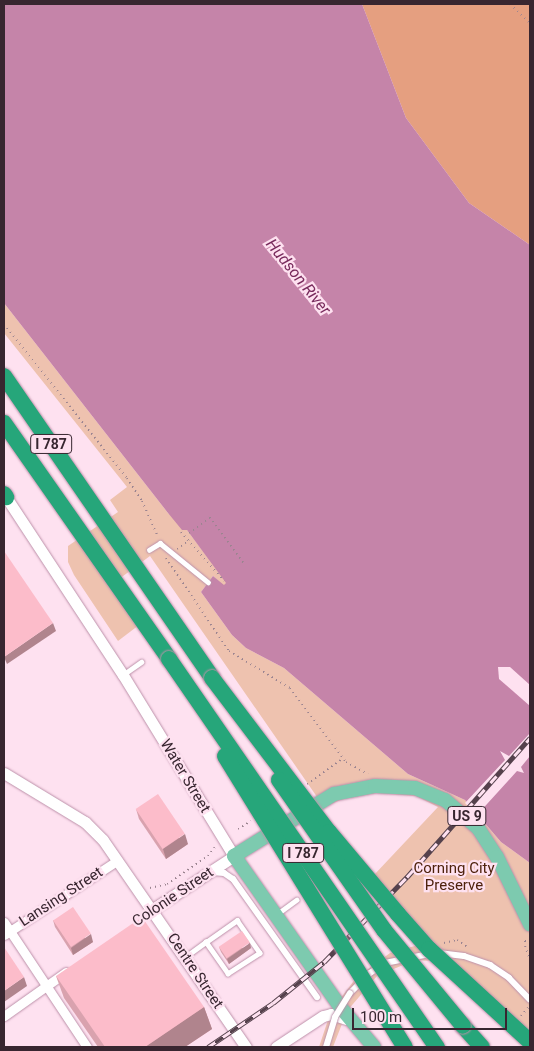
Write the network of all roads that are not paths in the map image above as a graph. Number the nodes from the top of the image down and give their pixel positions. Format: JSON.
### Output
{"nodes":[{"id":1,"x":4,"y":376,"type":"edge"},
{"id":2,"x":4,"y":424,"type":"edge"},
{"id":3,"x":5,"y":496,"type":"edge"},
{"id":4,"x":149,"y":550,"type":"dead end"},
{"id":5,"x":208,"y":582,"type":"dead end"},
{"id":6,"x":169,"y":659,"type":"junction"},
{"id":7,"x":141,"y":662,"type":"dead end"},
{"id":8,"x":123,"y":675,"type":"junction"},
{"id":9,"x":212,"y":678,"type":"junction"},
{"id":10,"x":4,"y":773,"type":"edge"},
{"id":11,"x":234,"y":856,"type":"junction"},
{"id":12,"x":118,"y":860,"type":"junction"},
{"id":13,"x":211,"y":872,"type":"junction"},
{"id":14,"x":296,"y":900,"type":"dead end"},
{"id":15,"x":149,"y":912,"type":"junction"},
{"id":16,"x":276,"y":915,"type":"junction"},
{"id":17,"x":4,"y":922,"type":"edge"},
{"id":18,"x":530,"y":924,"type":"edge"},
{"id":19,"x":7,"y":933,"type":"edge"},
{"id":20,"x":206,"y":942,"type":"junction"},
{"id":21,"x":185,"y":957,"type":"junction"},
{"id":22,"x":77,"y":965,"type":"edge"},
{"id":23,"x":46,"y":987,"type":"junction"},
{"id":24,"x":317,"y":997,"type":"dead end"},
{"id":25,"x":530,"y":1000,"type":"edge"},
{"id":26,"x":4,"y":1016,"type":"edge"},
{"id":27,"x":356,"y":1026,"type":"junction"},
{"id":28,"x":530,"y":1042,"type":"edge"},
{"id":29,"x":88,"y":1047,"type":"edge"},
{"id":30,"x":246,"y":1047,"type":"edge"},
{"id":31,"x":276,"y":1047,"type":"edge"},
{"id":32,"x":326,"y":1047,"type":"edge"},
{"id":33,"x":374,"y":1047,"type":"edge"},
{"id":34,"x":405,"y":1047,"type":"edge"},
{"id":35,"x":437,"y":1047,"type":"edge"},
{"id":36,"x":482,"y":1047,"type":"edge"}],
"edges":[{"from":1,"to":9,"type":"highway","number":"I 787"},
{"from":2,"to":6,"type":"highway","number":"I 787"},
{"from":3,"to":8,"type":"street","name":"Water Street"},
{"from":4,"to":5,"type":"lane"},
{"from":6,"to":34,"type":"highway","bridge":true},
{"from":6,"to":35,"type":"highway","number":"I 787","bridge":true},
{"from":7,"to":8,"type":"lane"},
{"from":8,"to":11,"type":"street","name":"Water Street"},
{"from":9,"to":28,"type":"highway","bridge":true},
{"from":9,"to":36,"type":"highway","number":"I 787","bridge":true},
{"from":10,"to":12,"type":"street","name":"Centre Street"},
{"from":11,"to":13,"type":"street","name":"Colonie Street"},
{"from":11,"to":16,"type":"main road","name":"Water Street"},
{"from":11,"to":18,"type":"main road","name":"Colonie Street","number":"US 9"},
{"from":12,"to":15,"type":"street","name":"Centre Street"},
{"from":12,"to":19,"type":"street","name":"Lansing Street"},
{"from":13,"to":15,"type":"street","name":"Colonie Street"},
{"from":13,"to":24,"type":"street"},
{"from":14,"to":16,"type":"lane"},
{"from":15,"to":21,"type":"street","name":"Centre Street"},
{"from":16,"to":27,"type":"main road","name":"Water Street"},
{"from":17,"to":19,"type":"street"},
{"from":19,"to":23,"type":"street"},
{"from":20,"to":20,"type":"lane"},
{"from":20,"to":21,"type":"lane"},
{"from":21,"to":30,"type":"street","name":"Centre Street"},
{"from":22,"to":23,"type":"street"},
{"from":23,"to":26,"type":"street"},
{"from":23,"to":29,"type":"street"},
{"from":25,"to":32,"type":"street","bridge":true},
{"from":27,"to":31,"type":"street"},
{"from":27,"to":33,"type":"main road","name":"Water Street"}]}
